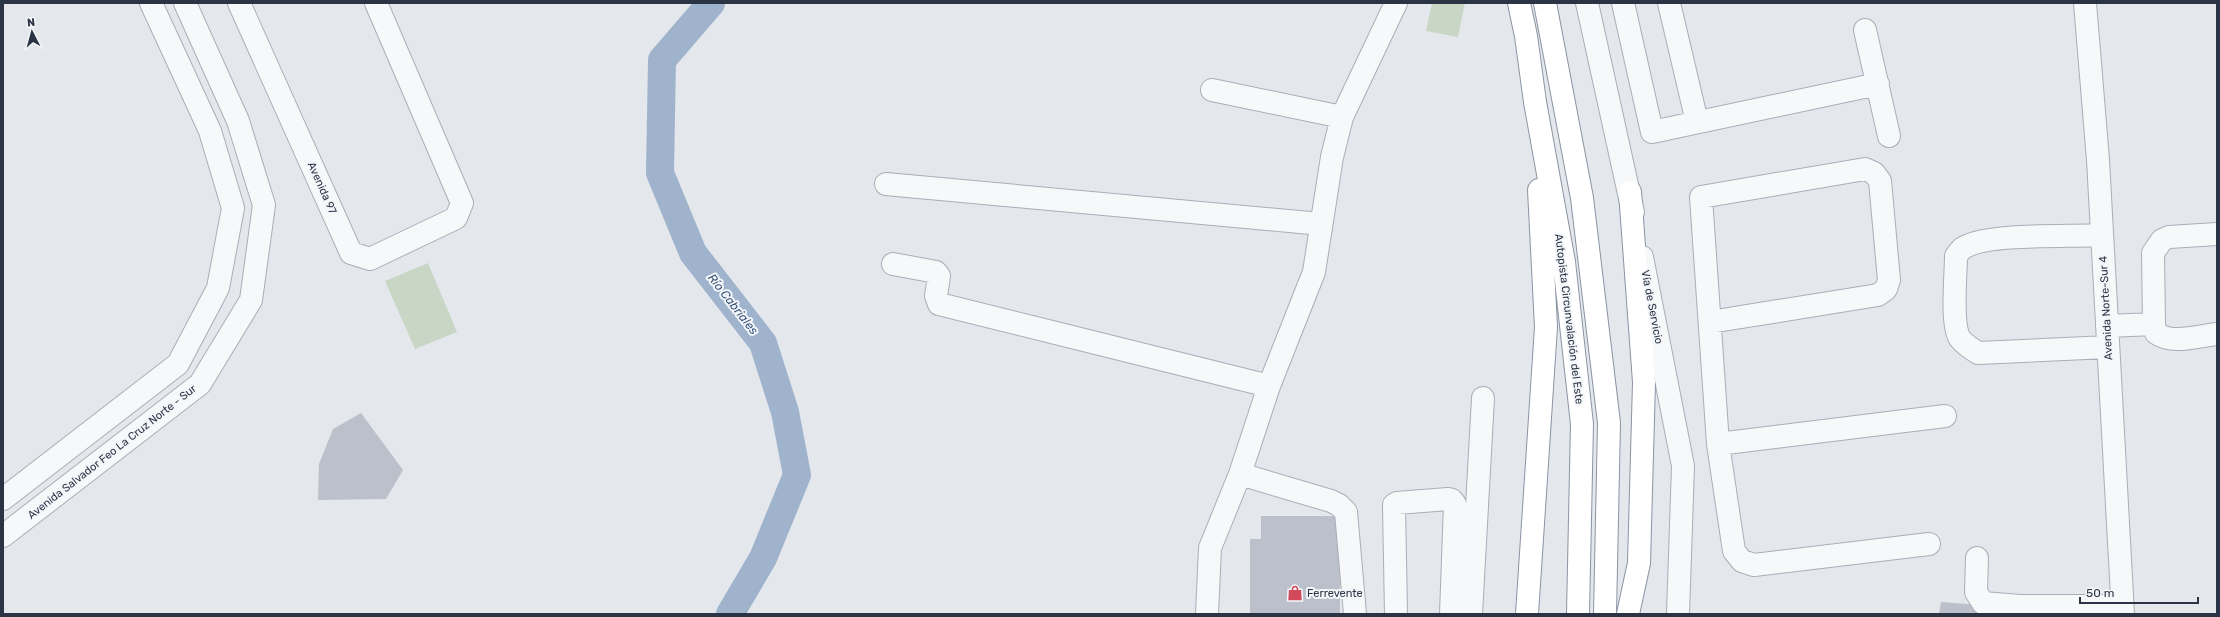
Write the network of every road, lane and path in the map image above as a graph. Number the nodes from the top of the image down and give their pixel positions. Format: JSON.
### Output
{"nodes":[{"id":1,"x":151,"y":3,"type":"edge"},
{"id":2,"x":185,"y":3,"type":"edge"},
{"id":3,"x":239,"y":3,"type":"edge"},
{"id":4,"x":376,"y":3,"type":"edge"},
{"id":5,"x":1396,"y":3,"type":"edge"},
{"id":6,"x":1519,"y":3,"type":"edge"},
{"id":7,"x":1545,"y":3,"type":"edge"},
{"id":8,"x":1587,"y":3,"type":"edge"},
{"id":9,"x":1623,"y":3,"type":"edge"},
{"id":10,"x":1669,"y":3,"type":"edge"},
{"id":11,"x":2085,"y":3,"type":"edge"},
{"id":12,"x":1865,"y":30,"type":"dead end"},
{"id":13,"x":1878,"y":84,"type":"junction"},
{"id":14,"x":1212,"y":90,"type":"dead end"},
{"id":15,"x":1535,"y":102,"type":"junction"},
{"id":16,"x":1342,"y":118,"type":"junction"},
{"id":17,"x":1697,"y":122,"type":"junction"},
{"id":18,"x":1889,"y":136,"type":"dead end"},
{"id":19,"x":886,"y":184,"type":"dead end"},
{"id":20,"x":1630,"y":192,"type":"junction"},
{"id":21,"x":1321,"y":224,"type":"junction"},
{"id":22,"x":2217,"y":234,"type":"edge"},
{"id":23,"x":2102,"y":235,"type":"junction"},
{"id":24,"x":893,"y":264,"type":"dead end"},
{"id":25,"x":1710,"y":322,"type":"junction"},
{"id":26,"x":2154,"y":324,"type":"junction"},
{"id":27,"x":2217,"y":334,"type":"edge"},
{"id":28,"x":2108,"y":336,"type":"junction"},
{"id":29,"x":1269,"y":386,"type":"junction"},
{"id":30,"x":1484,"y":398,"type":"dead end"},
{"id":31,"x":1945,"y":416,"type":"dead end"},
{"id":32,"x":1718,"y":444,"type":"junction"},
{"id":33,"x":1240,"y":474,"type":"junction"},
{"id":34,"x":3,"y":499,"type":"edge"},
{"id":35,"x":1478,"y":532,"type":"junction"},
{"id":36,"x":1455,"y":533,"type":"junction"},
{"id":37,"x":3,"y":536,"type":"edge"},
{"id":38,"x":1930,"y":544,"type":"dead end"},
{"id":39,"x":1977,"y":558,"type":"dead end"},
{"id":40,"x":2122,"y":610,"type":"edge"},
{"id":41,"x":1207,"y":614,"type":"edge"},
{"id":42,"x":1355,"y":614,"type":"edge"},
{"id":43,"x":1396,"y":614,"type":"edge"},
{"id":44,"x":1451,"y":614,"type":"edge"},
{"id":45,"x":1471,"y":614,"type":"edge"},
{"id":46,"x":1527,"y":614,"type":"edge"},
{"id":47,"x":1578,"y":614,"type":"edge"},
{"id":48,"x":1605,"y":614,"type":"edge"},
{"id":49,"x":1628,"y":614,"type":"edge"},
{"id":50,"x":1678,"y":614,"type":"edge"}],
"edges":[{"from":1,"to":34,"type":"street"},
{"from":2,"to":37,"type":"street","name":"Avenida Salvador Feo La Cruz Norte - Sur"},
{"from":3,"to":4,"type":"street","name":"Avenida 97"},
{"from":5,"to":16,"type":"street"},
{"from":6,"to":15,"type":"highway","name":"Autopista Circunvalación del Este"},
{"from":7,"to":48,"type":"highway"},
{"from":8,"to":20,"type":"street","name":"Vía de Servicio"},
{"from":9,"to":17,"type":"street"},
{"from":10,"to":17,"type":"street"},
{"from":11,"to":23,"type":"street","name":"Avenida Norte-Sur 4"},
{"from":12,"to":13,"type":"street"},
{"from":13,"to":17,"type":"street"},
{"from":13,"to":18,"type":"street"},
{"from":14,"to":16,"type":"street"},
{"from":15,"to":46,"type":"highway"},
{"from":15,"to":47,"type":"highway","name":"Autopista Circunvalación del Este"},
{"from":16,"to":21,"type":"street"},
{"from":19,"to":21,"type":"street"},
{"from":20,"to":49,"type":"highway"},
{"from":20,"to":50,"type":"street","name":"Vía de Servicio"},
{"from":21,"to":29,"type":"street"},
{"from":22,"to":26,"type":"street"},
{"from":23,"to":28,"type":"street","name":"Avenida Norte-Sur 4"},
{"from":23,"to":28,"type":"street"},
{"from":24,"to":29,"type":"street"},
{"from":25,"to":25,"type":"street"},
{"from":25,"to":32,"type":"street"},
{"from":26,"to":27,"type":"street"},
{"from":26,"to":28,"type":"street"},
{"from":28,"to":40,"type":"street","name":"Avenida Norte-Sur 4"},
{"from":29,"to":33,"type":"street"},
{"from":30,"to":35,"type":"street"},
{"from":31,"to":32,"type":"street"},
{"from":32,"to":38,"type":"street"},
{"from":33,"to":41,"type":"street"},
{"from":33,"to":42,"type":"street"},
{"from":35,"to":36,"type":"street"},
{"from":35,"to":45,"type":"street"},
{"from":36,"to":43,"type":"street"},
{"from":36,"to":44,"type":"street"},
{"from":39,"to":40,"type":"street"}]}
